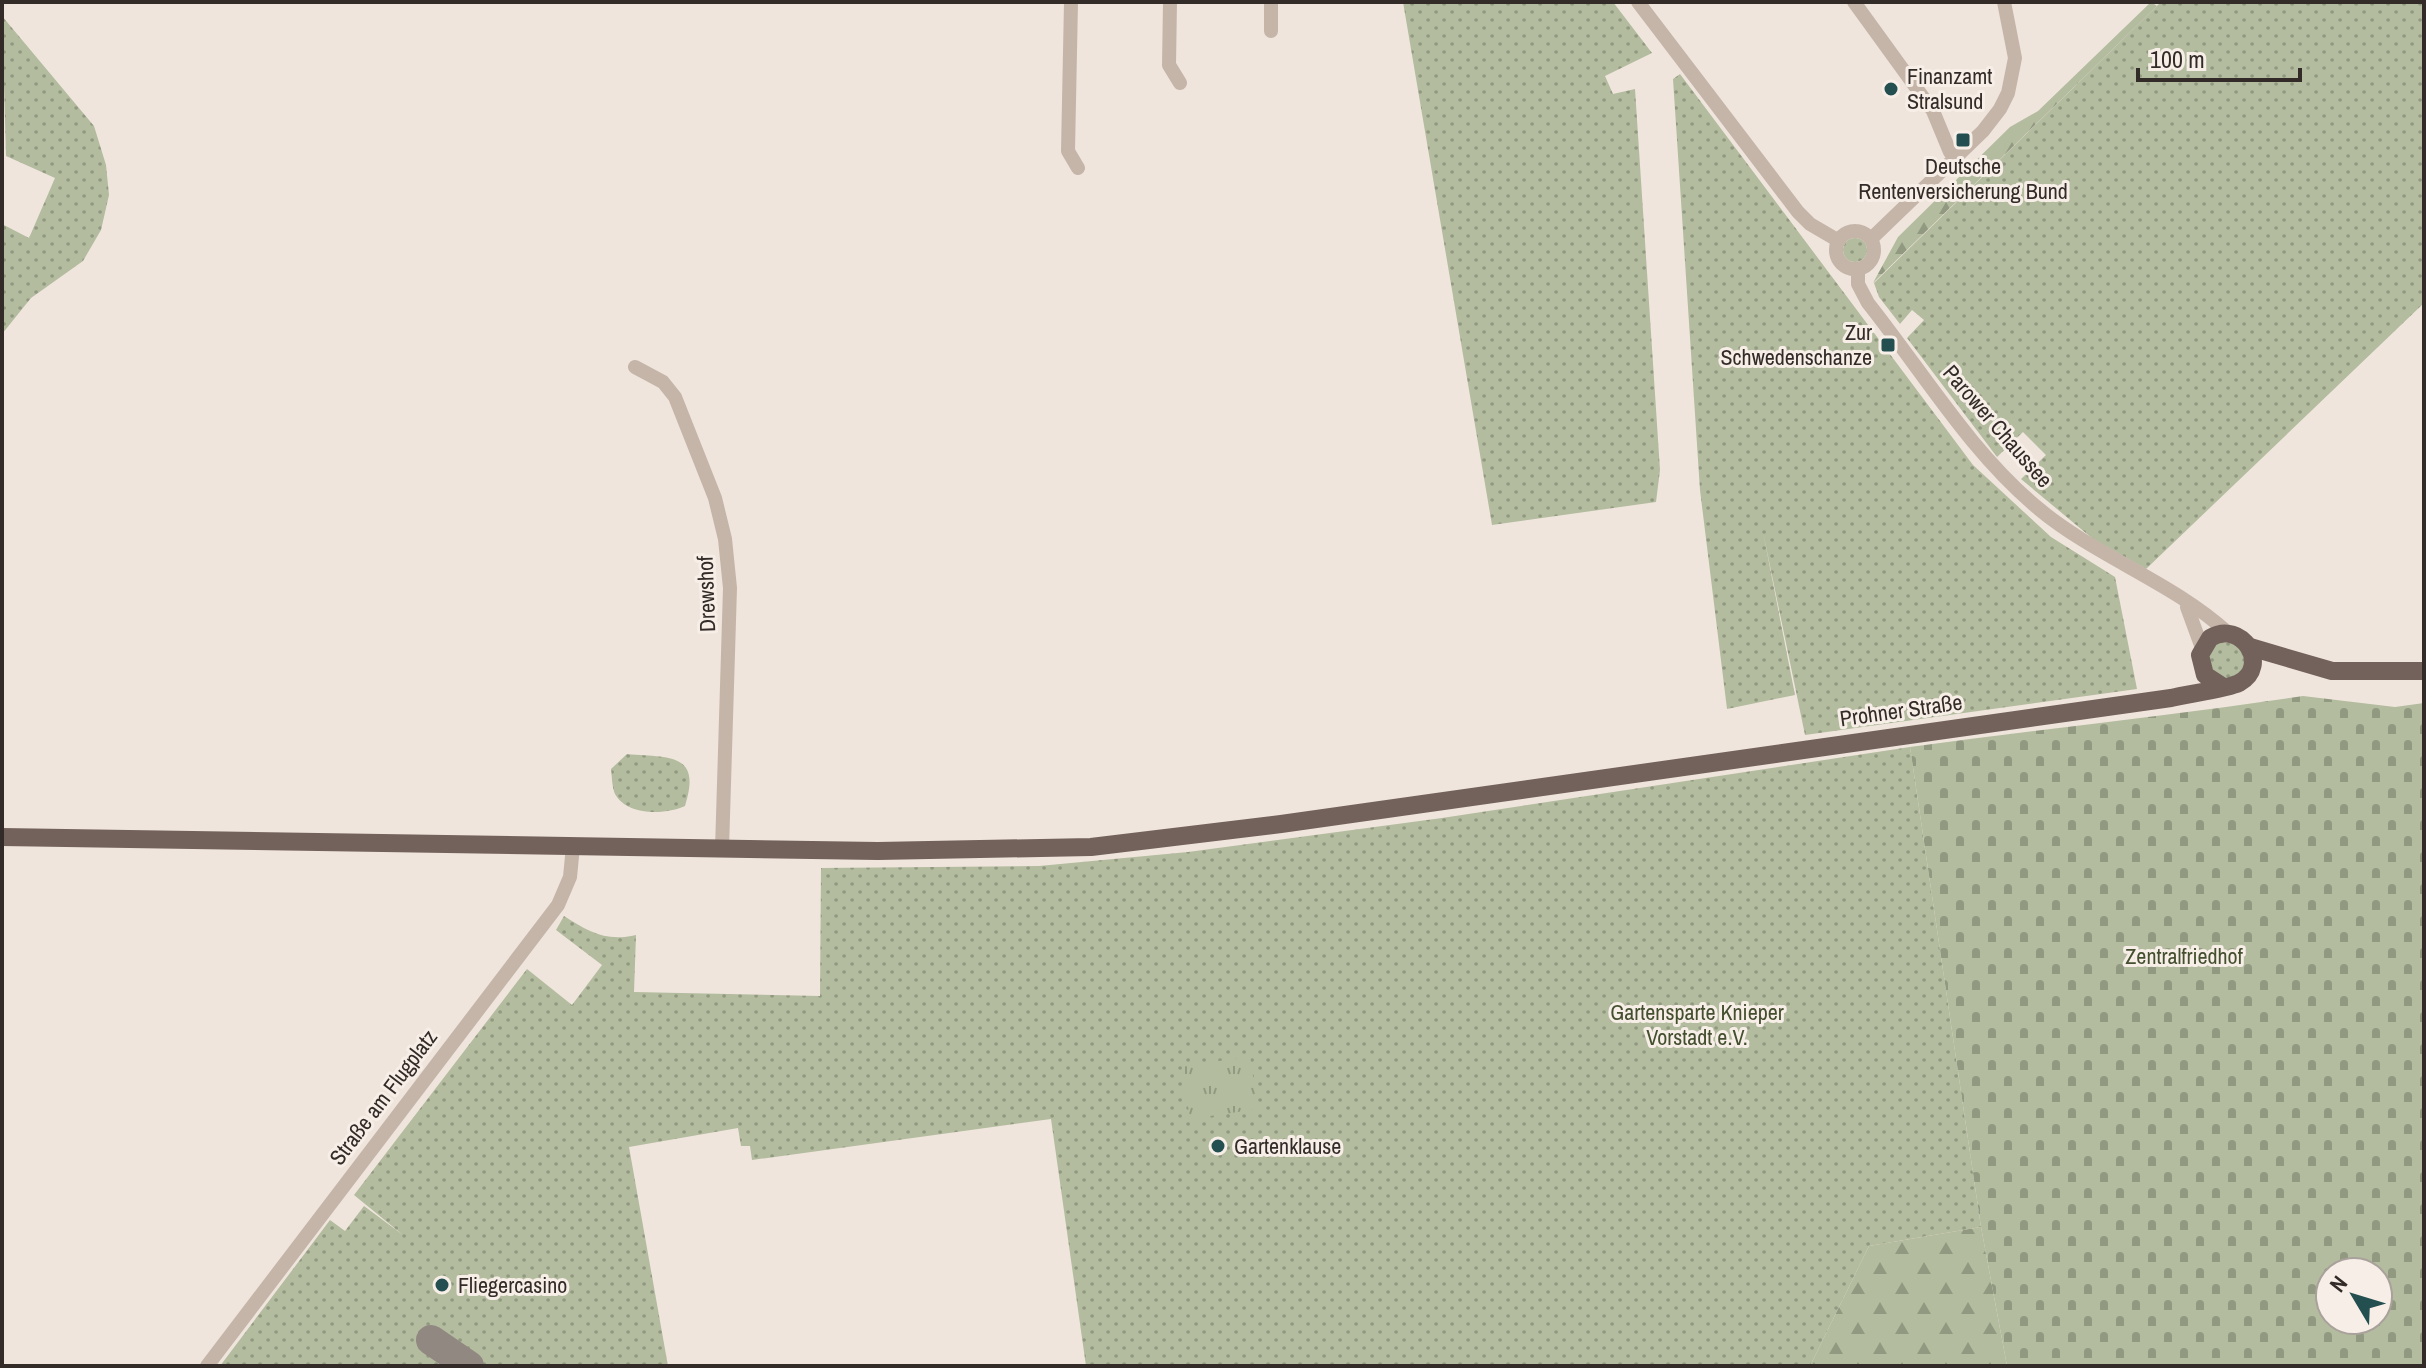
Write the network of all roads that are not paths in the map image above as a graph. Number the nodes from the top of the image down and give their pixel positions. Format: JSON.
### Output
{"nodes":[{"id":1,"x":1071,"y":2,"type":"edge"},
{"id":2,"x":1170,"y":2,"type":"edge"},
{"id":3,"x":1271,"y":2,"type":"edge"},
{"id":4,"x":1638,"y":2,"type":"edge"},
{"id":5,"x":1854,"y":2,"type":"edge"},
{"id":6,"x":2004,"y":2,"type":"edge"},
{"id":7,"x":1271,"y":31,"type":"dead end"},
{"id":8,"x":1180,"y":83,"type":"dead end"},
{"id":9,"x":1950,"y":152,"type":"dead end"},
{"id":10,"x":1078,"y":168,"type":"dead end"},
{"id":11,"x":1871,"y":239,"type":"junction"},
{"id":12,"x":1839,"y":241,"type":"junction"},
{"id":13,"x":1858,"y":269,"type":"junction"},
{"id":14,"x":635,"y":367,"type":"dead end"},
{"id":15,"x":2184,"y":603,"type":"junction"},
{"id":16,"x":2227,"y":632,"type":"junction"},
{"id":17,"x":2250,"y":647,"type":"junction"},
{"id":18,"x":2201,"y":655,"type":"junction"},
{"id":19,"x":2304,"y":666,"type":"junction"},
{"id":20,"x":2252,"y":667,"type":"junction"},
{"id":21,"x":2424,"y":671,"type":"edge"},
{"id":22,"x":2222,"y":686,"type":"junction"},
{"id":23,"x":2152,"y":699,"type":"junction"},
{"id":24,"x":2,"y":837,"type":"edge"},
{"id":25,"x":573,"y":846,"type":"junction"},
{"id":26,"x":722,"y":849,"type":"junction"},
{"id":27,"x":207,"y":1366,"type":"edge"}],
"edges":[{"from":1,"to":10,"type":"street"},
{"from":2,"to":8,"type":"street"},
{"from":3,"to":7,"type":"street"},
{"from":4,"to":12,"type":"street","name":"Parower Chaussee"},
{"from":5,"to":9,"type":"street"},
{"from":6,"to":11,"type":"street"},
{"from":11,"to":12,"type":"street"},
{"from":11,"to":13,"type":"street"},
{"from":12,"to":13,"type":"street","name":"Parower Chaussee"},
{"from":13,"to":15,"type":"street","name":"Parower Chaussee"},
{"from":14,"to":26,"type":"street","name":"Drewshof"},
{"from":15,"to":16,"type":"street","name":"Parower Chaussee"},
{"from":15,"to":18,"type":"street"},
{"from":16,"to":17,"type":"main road","name":"Parower Chaussee"},
{"from":16,"to":18,"type":"main road"},
{"from":17,"to":19,"type":"main road"},
{"from":17,"to":20,"type":"main road"},
{"from":18,"to":22,"type":"main road"},
{"from":18,"to":23,"type":"main road","name":"Prohner Straße"},
{"from":19,"to":20,"type":"main road"},
{"from":19,"to":21,"type":"main road"},
{"from":20,"to":22,"type":"main road"},
{"from":22,"to":23,"type":"main road","name":"Prohner Straße"},
{"from":23,"to":26,"type":"main road","name":"Prohner Straße"},
{"from":24,"to":25,"type":"main road","name":"Prohner Straße"},
{"from":25,"to":26,"type":"main road","name":"Prohner Straße"},
{"from":25,"to":27,"type":"street","name":"Straße am Flugplatz"}]}
